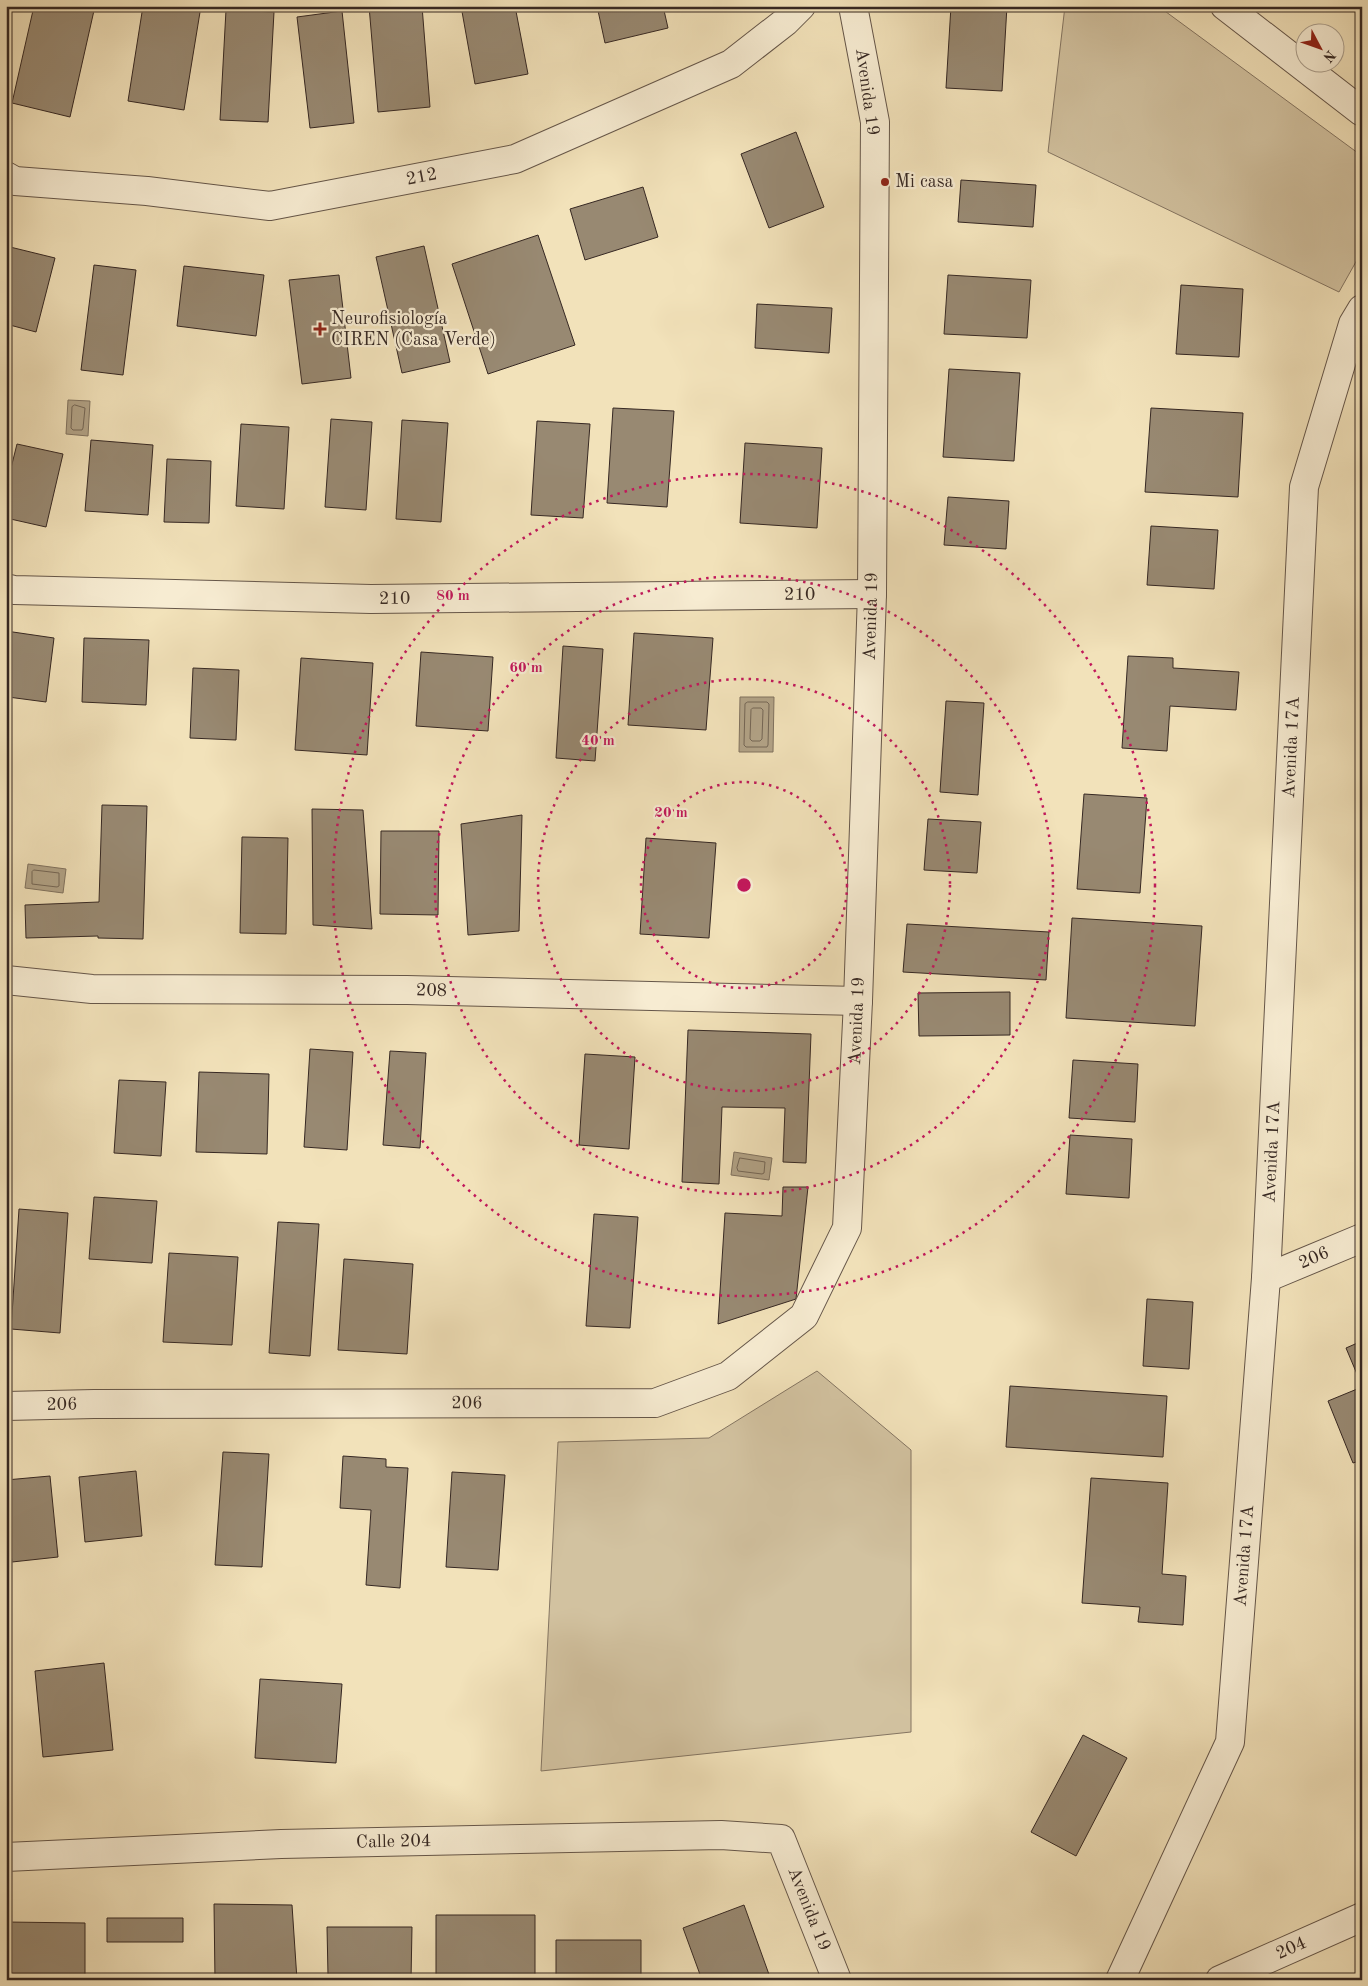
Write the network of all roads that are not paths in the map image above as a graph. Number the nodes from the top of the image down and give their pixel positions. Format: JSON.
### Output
{"nodes":[{"id":1,"x":801,"y":6,"type":"edge"},
{"id":2,"x":853,"y":6,"type":"edge"},
{"id":3,"x":1225,"y":6,"type":"edge"},
{"id":4,"x":1362,"y":112,"type":"edge"},
{"id":5,"x":6,"y":176,"type":"edge"},
{"id":6,"x":1362,"y":309,"type":"edge"},
{"id":7,"x":6,"y":588,"type":"edge"},
{"id":8,"x":872,"y":594,"type":"junction"},
{"id":9,"x":6,"y":980,"type":"edge"},
{"id":10,"x":858,"y":1001,"type":"junction"},
{"id":11,"x":847,"y":1228,"type":"joint"},
{"id":12,"x":1362,"y":1238,"type":"edge"},
{"id":13,"x":1266,"y":1278,"type":"junction"},
{"id":14,"x":6,"y":1406,"type":"edge"},
{"id":15,"x":781,"y":1840,"type":"joint"},
{"id":16,"x":6,"y":1857,"type":"edge"},
{"id":17,"x":1362,"y":1917,"type":"edge"},
{"id":18,"x":837,"y":1980,"type":"edge"},
{"id":19,"x":1120,"y":1980,"type":"edge"},
{"id":20,"x":1220,"y":1980,"type":"edge"}],
"edges":[{"from":1,"to":5,"type":"street","name":"212"},
{"from":2,"to":8,"type":"street","name":"Avenida 19"},
{"from":3,"to":4,"type":"street"},
{"from":6,"to":13,"type":"street","name":"Avenida 17A"},
{"from":7,"to":8,"type":"street","name":"210"},
{"from":8,"to":10,"type":"street","name":"Avenida 19"},
{"from":9,"to":10,"type":"street","name":"208"},
{"from":10,"to":11,"type":"street","name":"Avenida 19"},
{"from":11,"to":14,"type":"street","name":"206"},
{"from":12,"to":13,"type":"street","name":"206"},
{"from":13,"to":19,"type":"street","name":"Avenida 17A"},
{"from":15,"to":16,"type":"street","name":"Calle 204"},
{"from":15,"to":18,"type":"street","name":"Avenida 19"},
{"from":17,"to":20,"type":"street","name":"204"}]}
